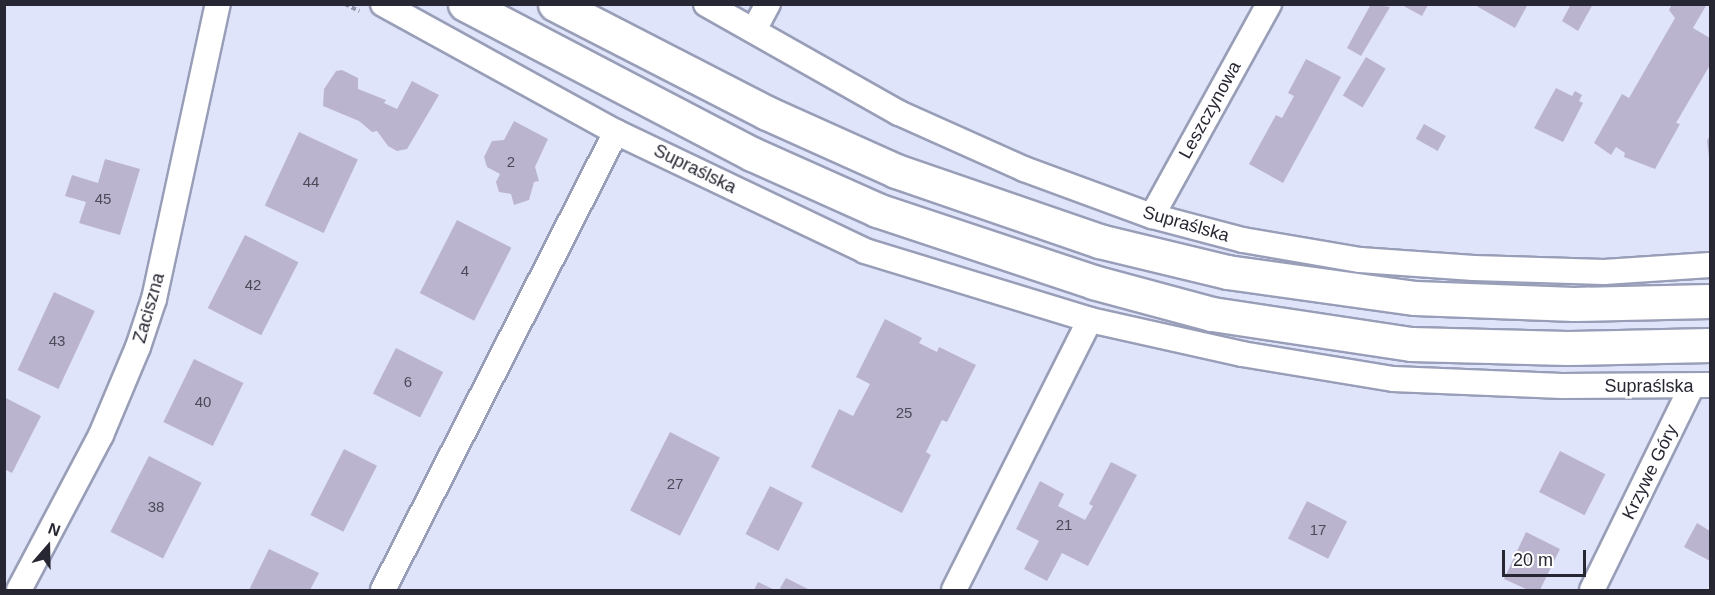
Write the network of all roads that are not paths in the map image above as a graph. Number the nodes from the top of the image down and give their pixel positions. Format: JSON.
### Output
{"nodes":[{"id":1,"x":218,"y":4,"type":"edge"},
{"id":2,"x":383,"y":4,"type":"edge"},
{"id":3,"x":465,"y":4,"type":"edge"},
{"id":4,"x":555,"y":4,"type":"edge"},
{"id":5,"x":706,"y":4,"type":"edge"},
{"id":6,"x":768,"y":4,"type":"edge"},
{"id":7,"x":1269,"y":4,"type":"edge"},
{"id":8,"x":754,"y":30,"type":"junction"},
{"id":9,"x":616,"y":132,"type":"junction"},
{"id":10,"x":1152,"y":216,"type":"junction"},
{"id":11,"x":1710,"y":266,"type":"edge"},
{"id":12,"x":1710,"y":301,"type":"edge"},
{"id":13,"x":1090,"y":320,"type":"junction"},
{"id":14,"x":1710,"y":345,"type":"edge"},
{"id":15,"x":1701,"y":386,"type":"edge"},
{"id":16,"x":19,"y":591,"type":"edge"},
{"id":17,"x":383,"y":591,"type":"edge"},
{"id":18,"x":954,"y":591,"type":"edge"},
{"id":19,"x":1592,"y":591,"type":"edge"}],
"edges":[{"from":1,"to":16,"type":"street","name":"Zaciszna"},
{"from":2,"to":9,"type":"street","name":"Supraślska"},
{"from":3,"to":14,"type":"main road"},
{"from":4,"to":12,"type":"main road"},
{"from":5,"to":8,"type":"street","name":"Supraślska"},
{"from":6,"to":8,"type":"street"},
{"from":7,"to":10,"type":"street","name":"Leszczynowa"},
{"from":8,"to":10,"type":"street","name":"Supraślska"},
{"from":9,"to":13,"type":"street","name":"Supraślska"},
{"from":9,"to":17,"type":"street"},
{"from":10,"to":11,"type":"street","name":"Supraślska"},
{"from":13,"to":15,"type":"street","name":"Supraślska"},
{"from":13,"to":18,"type":"street"},
{"from":15,"to":19,"type":"street","name":"Krzywe Góry"}]}
